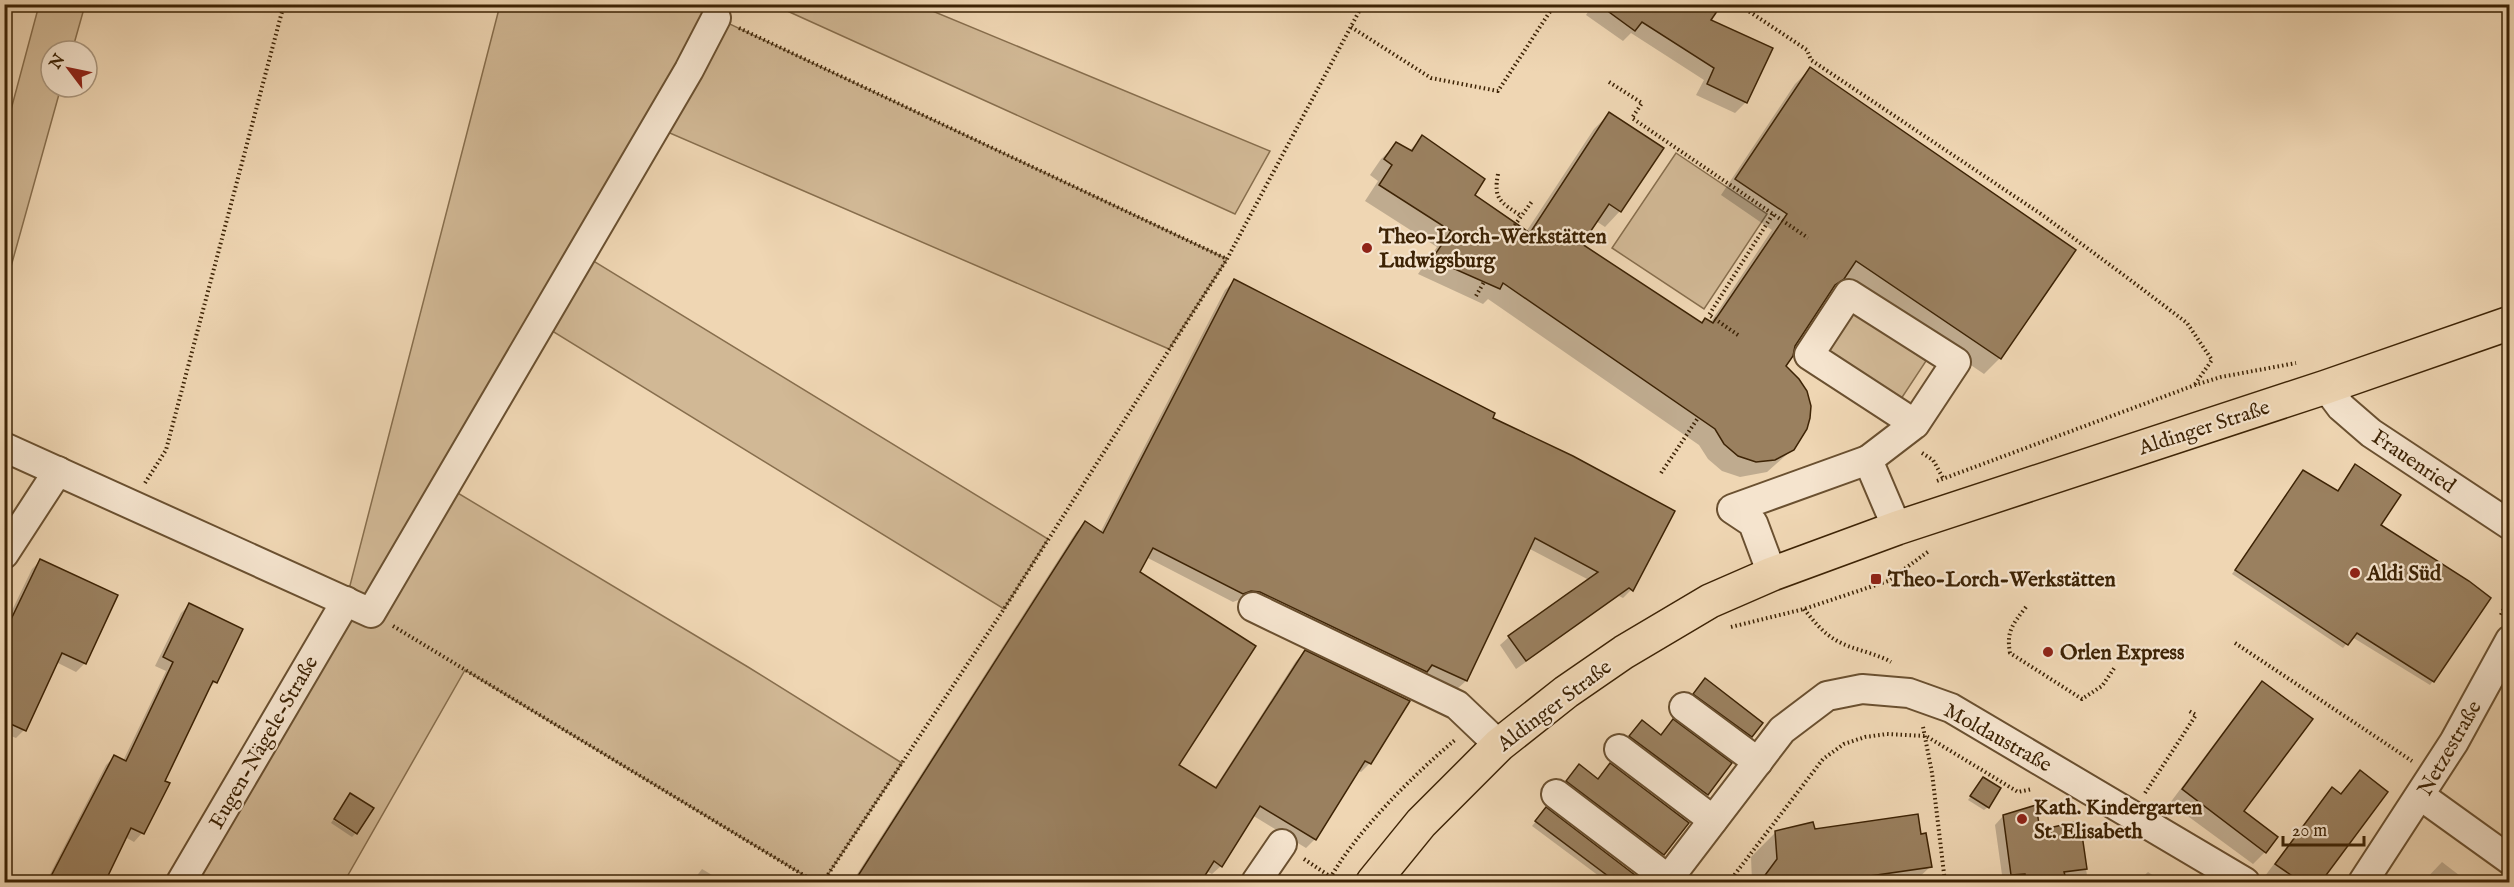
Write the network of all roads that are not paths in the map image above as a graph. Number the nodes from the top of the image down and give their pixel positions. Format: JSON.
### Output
{"nodes":[{"id":1,"x":716,"y":18,"type":"road end"},
{"id":2,"x":2510,"y":323,"type":"edge"},
{"id":3,"x":2326,"y":387,"type":"junction"},
{"id":4,"x":1915,"y":424,"type":"junction"},
{"id":5,"x":4,"y":447,"type":"edge"},
{"id":6,"x":1868,"y":460,"type":"junction"},
{"id":7,"x":58,"y":471,"type":"junction"},
{"id":8,"x":2510,"y":525,"type":"edge"},
{"id":9,"x":1897,"y":528,"type":"junction"},
{"id":10,"x":4,"y":554,"type":"edge"},
{"id":11,"x":1772,"y":574,"type":"junction"},
{"id":12,"x":346,"y":601,"type":"junction"},
{"id":13,"x":1253,"y":607,"type":"dead end"},
{"id":14,"x":2510,"y":640,"type":"edge"},
{"id":15,"x":1684,"y":707,"type":"dead end"},
{"id":16,"x":1499,"y":745,"type":"junction"},
{"id":17,"x":1619,"y":749,"type":"dead end"},
{"id":18,"x":1758,"y":762,"type":"junction"},
{"id":19,"x":1556,"y":794,"type":"dead end"},
{"id":20,"x":2421,"y":796,"type":"junction"},
{"id":21,"x":1713,"y":820,"type":"junction"},
{"id":22,"x":1282,"y":844,"type":"dead end"},
{"id":23,"x":2510,"y":860,"type":"edge"},
{"id":24,"x":1667,"y":881,"type":"edge"},
{"id":25,"x":181,"y":882,"type":"edge"},
{"id":26,"x":1256,"y":882,"type":"edge"},
{"id":27,"x":1373,"y":882,"type":"edge"},
{"id":28,"x":2245,"y":882,"type":"edge"},
{"id":29,"x":2363,"y":882,"type":"edge"}],
"edges":[{"from":1,"to":12,"type":"street"},
{"from":2,"to":3,"type":"main road","name":"Aldinger Straße"},
{"from":3,"to":8,"type":"street","name":"Frauenried"},
{"from":3,"to":9,"type":"main road","name":"Aldinger Straße"},
{"from":4,"to":4,"type":"street"},
{"from":4,"to":6,"type":"street"},
{"from":5,"to":7,"type":"street"},
{"from":6,"to":9,"type":"street"},
{"from":6,"to":11,"type":"street"},
{"from":7,"to":10,"type":"street"},
{"from":7,"to":12,"type":"street"},
{"from":9,"to":11,"type":"main road","name":"Aldinger Straße"},
{"from":11,"to":16,"type":"main road","name":"Aldinger Straße"},
{"from":12,"to":25,"type":"street","name":"Eugen-Nägele-Straße"},
{"from":13,"to":16,"type":"street"},
{"from":14,"to":20,"type":"street","name":"Netzestraße"},
{"from":15,"to":18,"type":"street"},
{"from":16,"to":27,"type":"main road","name":"Aldinger Straße"},
{"from":17,"to":21,"type":"street"},
{"from":18,"to":21,"type":"street","name":"Moldaustraße"},
{"from":18,"to":28,"type":"street","name":"Moldaustraße"},
{"from":19,"to":24,"type":"street"},
{"from":20,"to":23,"type":"street"},
{"from":20,"to":29,"type":"street","name":"Netzestraße"},
{"from":21,"to":24,"type":"street","name":"Moldaustraße"},
{"from":22,"to":26,"type":"street"}]}
